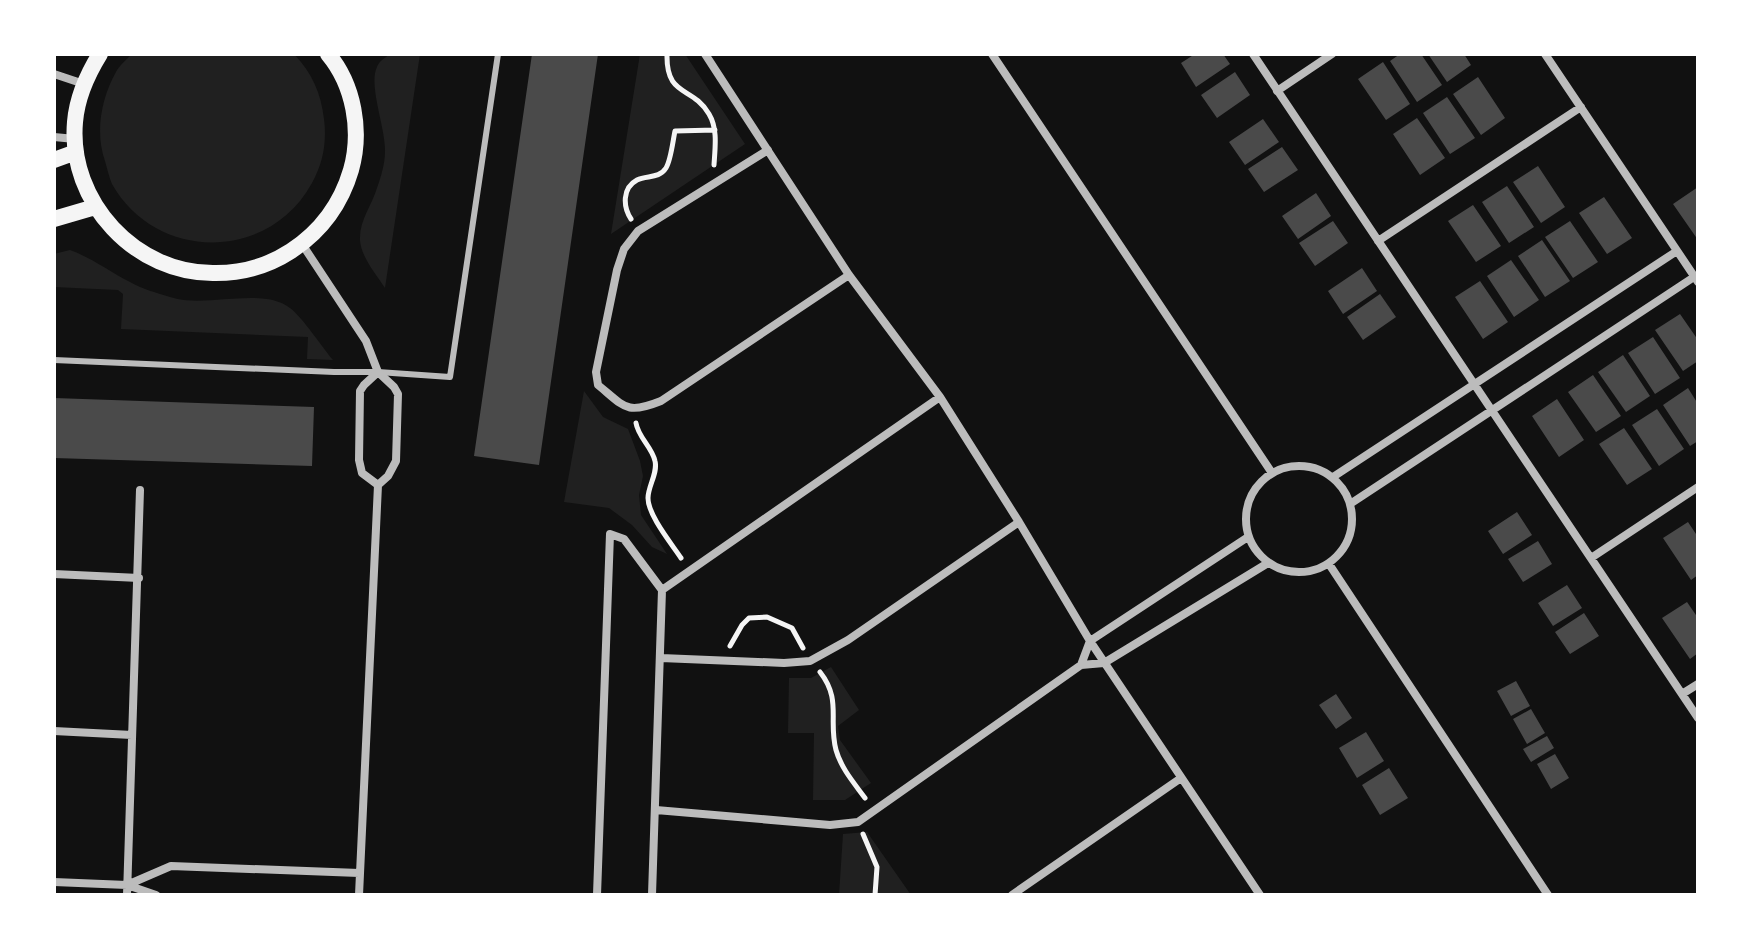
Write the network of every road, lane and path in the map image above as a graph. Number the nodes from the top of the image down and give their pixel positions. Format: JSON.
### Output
{"nodes":[{"id":1,"x":100,"y":54,"type":"edge"},
{"id":2,"x":498,"y":54,"type":"edge"},
{"id":3,"x":667,"y":54,"type":"edge"},
{"id":4,"x":705,"y":54,"type":"edge"},
{"id":5,"x":992,"y":54,"type":"edge"},
{"id":6,"x":1253,"y":54,"type":"edge"},
{"id":7,"x":1332,"y":54,"type":"edge"},
{"id":8,"x":1545,"y":54,"type":"edge"},
{"id":9,"x":338,"y":57,"type":"edge"},
{"id":10,"x":54,"y":74,"type":"edge"},
{"id":11,"x":84,"y":84,"type":"junction"},
{"id":12,"x":1277,"y":91,"type":"junction"},
{"id":13,"x":1581,"y":107,"type":"junction"},
{"id":14,"x":715,"y":130,"type":"junction"},
{"id":15,"x":54,"y":137,"type":"edge"},
{"id":16,"x":75,"y":146,"type":"junction"},
{"id":17,"x":768,"y":150,"type":"junction"},
{"id":18,"x":54,"y":160,"type":"edge"},
{"id":19,"x":711,"y":185,"type":"junction"},
{"id":20,"x":95,"y":207,"type":"junction"},
{"id":21,"x":54,"y":219,"type":"edge"},
{"id":22,"x":638,"y":231,"type":"junction"},
{"id":23,"x":1378,"y":241,"type":"junction"},
{"id":24,"x":302,"y":244,"type":"junction"},
{"id":25,"x":1677,"y":251,"type":"junction"},
{"id":26,"x":849,"y":275,"type":"junction"},
{"id":27,"x":1696,"y":280,"type":"edge"},
{"id":28,"x":54,"y":360,"type":"edge"},
{"id":29,"x":378,"y":372,"type":"junction"},
{"id":30,"x":1474,"y":385,"type":"junction"},
{"id":31,"x":940,"y":397,"type":"junction"},
{"id":32,"x":639,"y":410,"type":"junction"},
{"id":33,"x":1492,"y":411,"type":"junction"},
{"id":34,"x":1272,"y":473,"type":"junction"},
{"id":35,"x":1333,"y":477,"type":"junction"},
{"id":36,"x":378,"y":485,"type":"junction"},
{"id":37,"x":1698,"y":487,"type":"edge"},
{"id":38,"x":140,"y":490,"type":"dead end"},
{"id":39,"x":1350,"y":504,"type":"junction"},
{"id":40,"x":1019,"y":522,"type":"junction"},
{"id":41,"x":1248,"y":537,"type":"junction"},
{"id":42,"x":1591,"y":558,"type":"junction"},
{"id":43,"x":1268,"y":563,"type":"junction"},
{"id":44,"x":1329,"y":564,"type":"junction"},
{"id":45,"x":689,"y":571,"type":"junction"},
{"id":46,"x":54,"y":574,"type":"edge"},
{"id":47,"x":139,"y":578,"type":"junction"},
{"id":48,"x":662,"y":590,"type":"junction"},
{"id":49,"x":1090,"y":641,"type":"junction"},
{"id":50,"x":661,"y":658,"type":"junction"},
{"id":51,"x":721,"y":661,"type":"junction"},
{"id":52,"x":810,"y":661,"type":"junction"},
{"id":53,"x":1104,"y":663,"type":"junction"},
{"id":54,"x":1081,"y":665,"type":"junction"},
{"id":55,"x":1698,"y":684,"type":"edge"},
{"id":56,"x":1682,"y":694,"type":"junction"},
{"id":57,"x":1698,"y":718,"type":"edge"},
{"id":58,"x":54,"y":731,"type":"edge"},
{"id":59,"x":132,"y":735,"type":"junction"},
{"id":60,"x":1181,"y":778,"type":"junction"},
{"id":61,"x":656,"y":810,"type":"junction"},
{"id":62,"x":875,"y":812,"type":"junction"},
{"id":63,"x":858,"y":822,"type":"junction"},
{"id":64,"x":359,"y":873,"type":"junction"},
{"id":65,"x":54,"y":882,"type":"edge"},
{"id":66,"x":127,"y":890,"type":"edge"},
{"id":67,"x":156,"y":895,"type":"edge"},
{"id":68,"x":359,"y":895,"type":"edge"},
{"id":69,"x":597,"y":895,"type":"edge"},
{"id":70,"x":652,"y":895,"type":"edge"},
{"id":71,"x":875,"y":895,"type":"edge"},
{"id":72,"x":1012,"y":895,"type":"edge"},
{"id":73,"x":1260,"y":895,"type":"edge"},
{"id":74,"x":1548,"y":895,"type":"edge"}],
"edges":[{"from":1,"to":11,"type":"main road"},
{"from":2,"to":29,"type":"lane"},
{"from":3,"to":14,"type":"path"},
{"from":4,"to":17,"type":"street"},
{"from":5,"to":34,"type":"street"},
{"from":6,"to":12,"type":"street"},
{"from":7,"to":12,"type":"street"},
{"from":8,"to":13,"type":"street"},
{"from":9,"to":24,"type":"main road"},
{"from":10,"to":11,"type":"street"},
{"from":11,"to":16,"type":"main road"},
{"from":12,"to":23,"type":"street"},
{"from":13,"to":23,"type":"street"},
{"from":13,"to":25,"type":"street"},
{"from":14,"to":19,"type":"path"},
{"from":14,"to":22,"type":"path"},
{"from":15,"to":16,"type":"street"},
{"from":16,"to":18,"type":"main road"},
{"from":16,"to":20,"type":"main road"},
{"from":17,"to":19,"type":"street"},
{"from":17,"to":26,"type":"street"},
{"from":19,"to":22,"type":"street"},
{"from":20,"to":21,"type":"main road"},
{"from":20,"to":24,"type":"main road"},
{"from":22,"to":32,"type":"street"},
{"from":23,"to":30,"type":"street"},
{"from":24,"to":29,"type":"street"},
{"from":25,"to":27,"type":"street"},
{"from":25,"to":30,"type":"street"},
{"from":26,"to":31,"type":"street"},
{"from":26,"to":32,"type":"street"},
{"from":27,"to":33,"type":"street"},
{"from":28,"to":29,"type":"lane"},
{"from":29,"to":36,"type":"street"},
{"from":29,"to":36,"type":"street"},
{"from":30,"to":33,"type":"street"},
{"from":30,"to":35,"type":"street"},
{"from":31,"to":40,"type":"street"},
{"from":31,"to":45,"type":"street"},
{"from":32,"to":45,"type":"path"},
{"from":33,"to":39,"type":"street"},
{"from":33,"to":42,"type":"street"},
{"from":34,"to":35,"type":"street"},
{"from":34,"to":41,"type":"street"},
{"from":35,"to":39,"type":"street"},
{"from":36,"to":64,"type":"street"},
{"from":37,"to":42,"type":"street"},
{"from":38,"to":47,"type":"street"},
{"from":39,"to":44,"type":"street"},
{"from":40,"to":49,"type":"street"},
{"from":40,"to":52,"type":"street"},
{"from":41,"to":43,"type":"street"},
{"from":41,"to":49,"type":"street"},
{"from":42,"to":56,"type":"street"},
{"from":43,"to":44,"type":"street"},
{"from":43,"to":53,"type":"street"},
{"from":44,"to":74,"type":"street"},
{"from":45,"to":48,"type":"street"},
{"from":46,"to":47,"type":"street"},
{"from":47,"to":59,"type":"street"},
{"from":48,"to":50,"type":"street"},
{"from":48,"to":69,"type":"street"},
{"from":49,"to":53,"type":"street"},
{"from":49,"to":54,"type":"street"},
{"from":50,"to":51,"type":"street"},
{"from":50,"to":61,"type":"street"},
{"from":51,"to":52,"type":"street"},
{"from":51,"to":52,"type":"path"},
{"from":52,"to":62,"type":"path"},
{"from":53,"to":54,"type":"street"},
{"from":53,"to":60,"type":"street"},
{"from":54,"to":62,"type":"street"},
{"from":55,"to":56,"type":"street"},
{"from":56,"to":57,"type":"street"},
{"from":58,"to":59,"type":"street"},
{"from":59,"to":66,"type":"street"},
{"from":60,"to":72,"type":"street"},
{"from":60,"to":73,"type":"street"},
{"from":61,"to":63,"type":"street"},
{"from":61,"to":70,"type":"street"},
{"from":62,"to":63,"type":"street"},
{"from":63,"to":71,"type":"path"},
{"from":64,"to":66,"type":"street"},
{"from":64,"to":68,"type":"street"},
{"from":65,"to":66,"type":"street"},
{"from":66,"to":67,"type":"street"}]}
